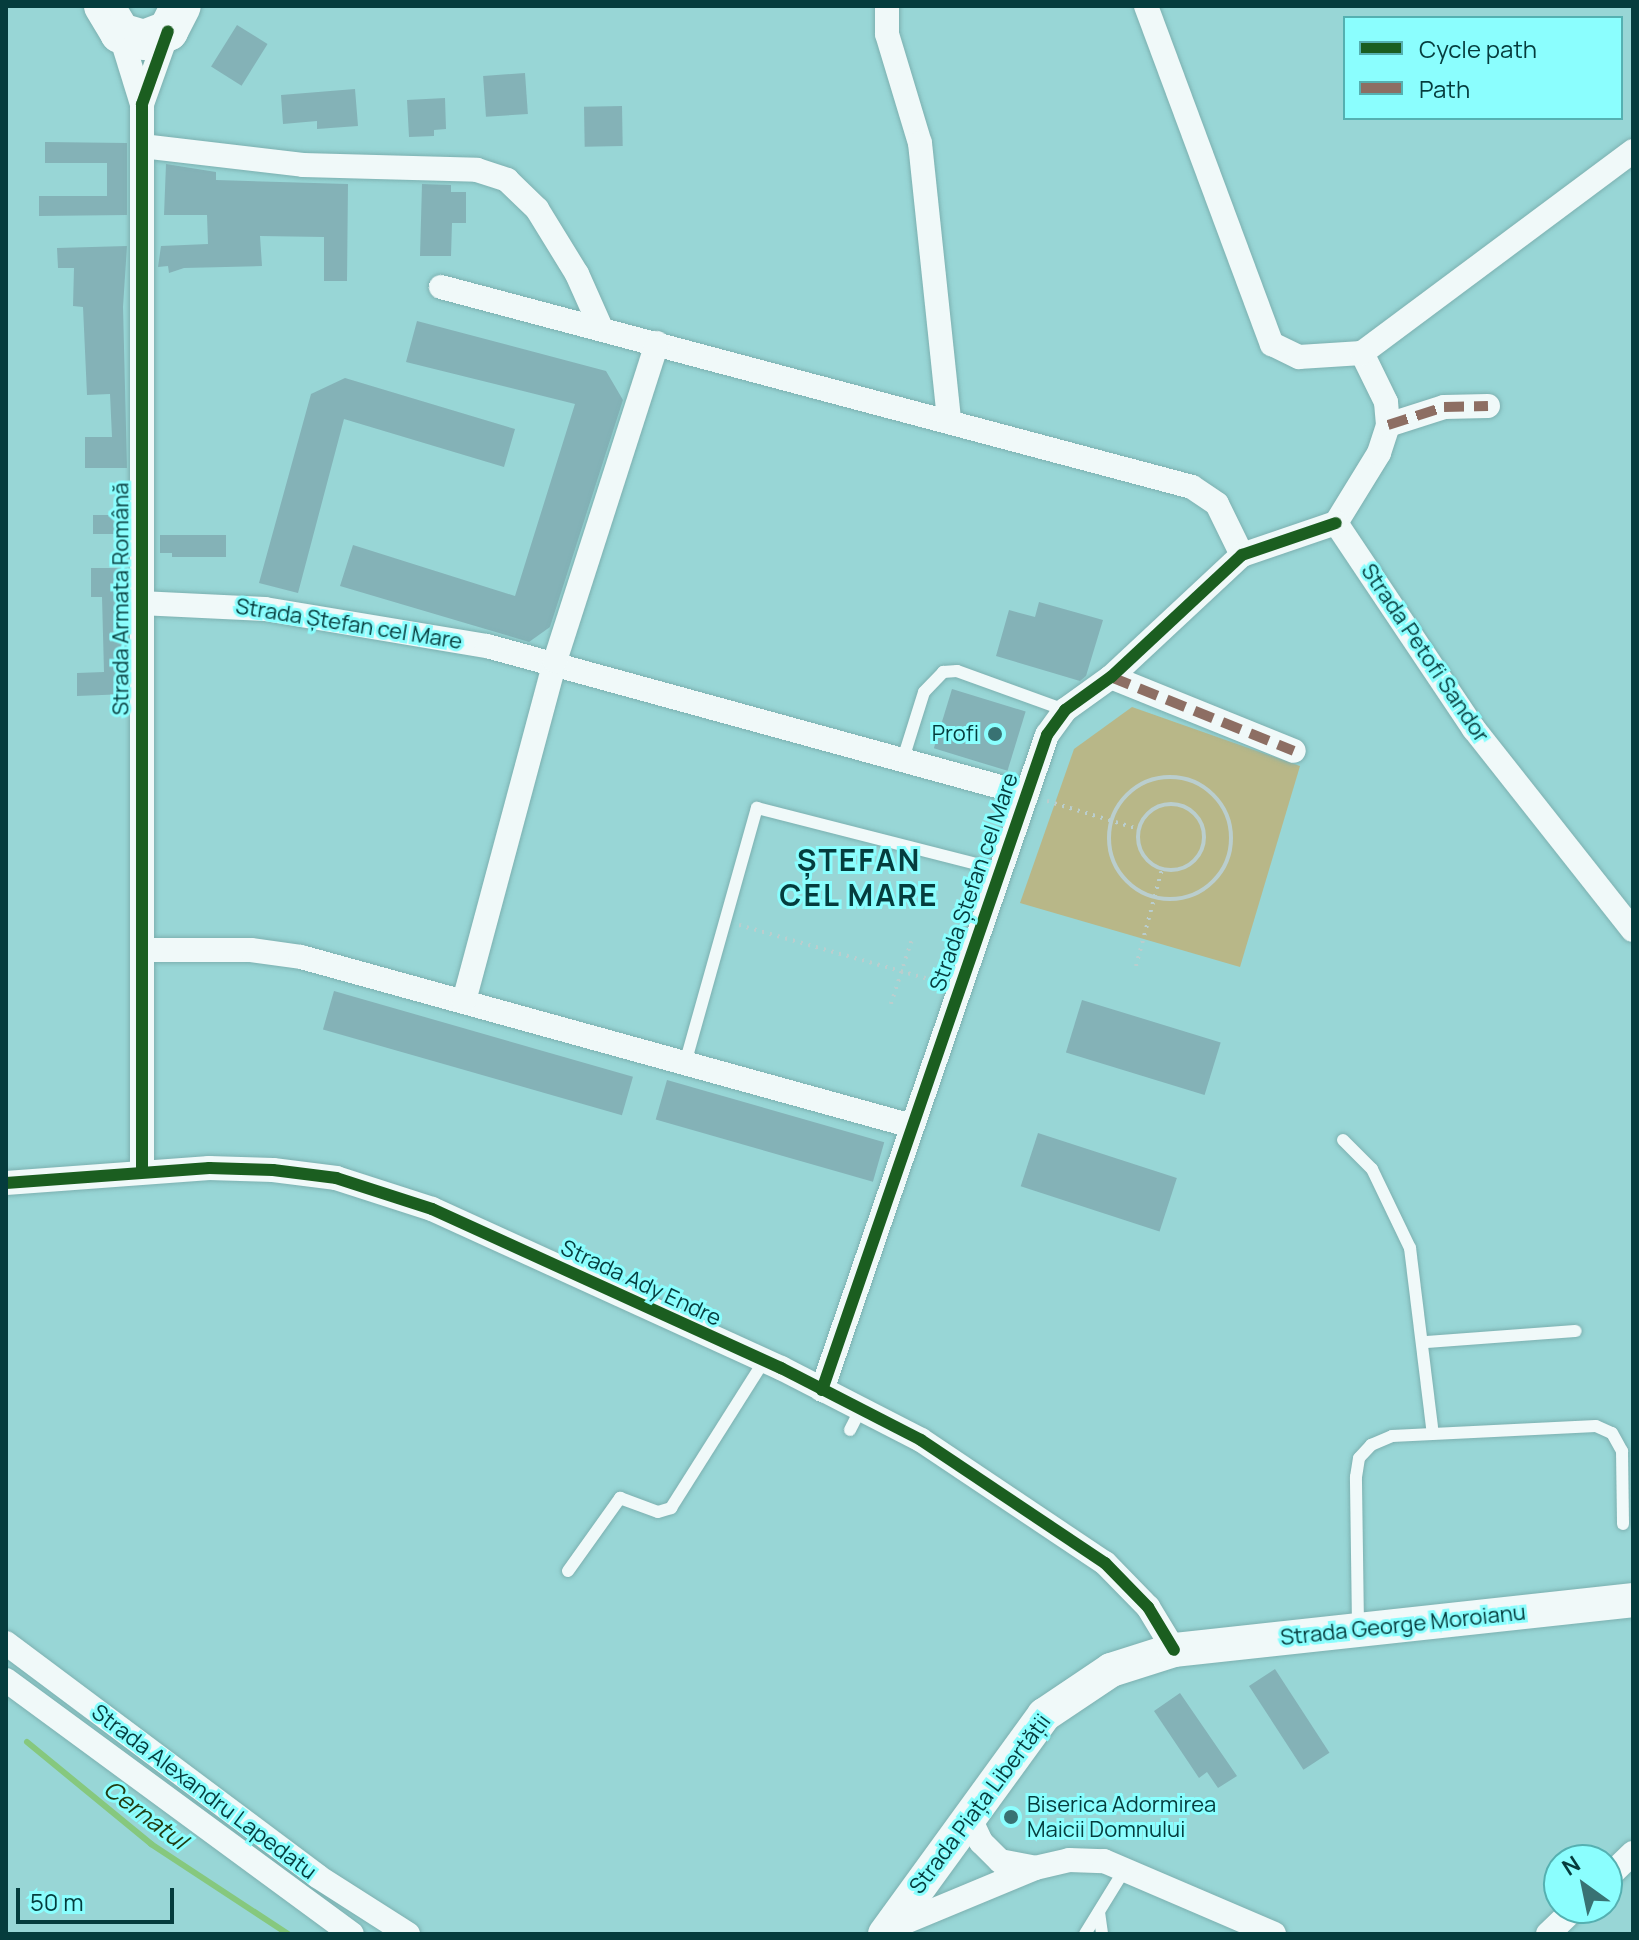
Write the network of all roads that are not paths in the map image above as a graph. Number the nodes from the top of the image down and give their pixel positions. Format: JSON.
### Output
{"nodes":[{"id":1,"x":887,"y":6,"type":"edge"},
{"id":2,"x":1146,"y":6,"type":"edge"},
{"id":3,"x":178,"y":13,"type":"edge"},
{"id":4,"x":107,"y":16,"type":"edge"},
{"id":5,"x":142,"y":104,"type":"junction"},
{"id":6,"x":142,"y":146,"type":"junction"},
{"id":7,"x":1633,"y":151,"type":"edge"},
{"id":8,"x":441,"y":287,"type":"dead end"},
{"id":9,"x":601,"y":328,"type":"junction"},
{"id":10,"x":657,"y":343,"type":"junction"},
{"id":11,"x":1362,"y":353,"type":"junction"},
{"id":12,"x":1488,"y":406,"type":"dead end"},
{"id":13,"x":949,"y":421,"type":"junction"},
{"id":14,"x":1388,"y":425,"type":"junction"},
{"id":15,"x":1336,"y":523,"type":"junction"},
{"id":16,"x":1242,"y":555,"type":"junction"},
{"id":17,"x":140,"y":603,"type":"junction"},
{"id":18,"x":555,"y":661,"type":"junction"},
{"id":19,"x":1111,"y":677,"type":"junction"},
{"id":20,"x":1065,"y":710,"type":"junction"},
{"id":21,"x":1294,"y":751,"type":"dead end"},
{"id":22,"x":903,"y":759,"type":"junction"},
{"id":23,"x":1026,"y":794,"type":"junction"},
{"id":24,"x":1000,"y":870,"type":"junction"},
{"id":25,"x":1633,"y":930,"type":"edge"},
{"id":26,"x":144,"y":950,"type":"junction"},
{"id":27,"x":464,"y":1001,"type":"junction"},
{"id":28,"x":686,"y":1060,"type":"junction"},
{"id":29,"x":912,"y":1126,"type":"junction"},
{"id":30,"x":1343,"y":1140,"type":"dead end"},
{"id":31,"x":142,"y":1172,"type":"junction"},
{"id":32,"x":6,"y":1183,"type":"edge"},
{"id":33,"x":1576,"y":1331,"type":"dead end"},
{"id":34,"x":1426,"y":1342,"type":"junction"},
{"id":35,"x":764,"y":1361,"type":"junction"},
{"id":36,"x":822,"y":1390,"type":"junction"},
{"id":37,"x":1433,"y":1434,"type":"junction"},
{"id":38,"x":1623,"y":1524,"type":"dead end"},
{"id":39,"x":568,"y":1571,"type":"dead end"},
{"id":40,"x":1633,"y":1600,"type":"edge"},
{"id":41,"x":1358,"y":1629,"type":"junction"},
{"id":42,"x":6,"y":1643,"type":"edge"},
{"id":43,"x":1174,"y":1650,"type":"junction"},
{"id":44,"x":6,"y":1680,"type":"edge"},
{"id":45,"x":968,"y":1814,"type":"junction"},
{"id":46,"x":1035,"y":1868,"type":"junction"},
{"id":47,"x":1125,"y":1869,"type":"junction"},
{"id":48,"x":1099,"y":1912,"type":"junction"},
{"id":49,"x":887,"y":1932,"type":"edge"},
{"id":50,"x":352,"y":1934,"type":"edge"},
{"id":51,"x":408,"y":1934,"type":"edge"},
{"id":52,"x":1085,"y":1934,"type":"edge"},
{"id":53,"x":1102,"y":1934,"type":"edge"},
{"id":54,"x":1274,"y":1934,"type":"edge"}],
"edges":[{"from":1,"to":13,"type":"street"},
{"from":2,"to":11,"type":"street"},
{"from":3,"to":4,"type":"main road"},
{"from":3,"to":5,"type":"street","name":"Strada Armata Română"},
{"from":4,"to":5,"type":"street"},
{"from":5,"to":6,"type":"street","name":"Strada Armata Română"},
{"from":6,"to":9,"type":"street"},
{"from":6,"to":17,"type":"street","name":"Strada Armata Română"},
{"from":7,"to":11,"type":"street"},
{"from":8,"to":9,"type":"street"},
{"from":9,"to":10,"type":"street"},
{"from":10,"to":13,"type":"street"},
{"from":10,"to":18,"type":"street"},
{"from":11,"to":14,"type":"street"},
{"from":12,"to":14,"type":"street"},
{"from":13,"to":16,"type":"street"},
{"from":14,"to":15,"type":"street"},
{"from":15,"to":16,"type":"street","name":"Strada Ștefan cel Mare"},
{"from":15,"to":25,"type":"street","name":"Strada Petofi Sandor"},
{"from":16,"to":19,"type":"street","name":"Strada Ștefan cel Mare"},
{"from":17,"to":18,"type":"street","name":"Strada Ștefan cel Mare"},
{"from":17,"to":26,"type":"street","name":"Strada Armata Română"},
{"from":18,"to":22,"type":"street","name":"Strada Ștefan cel Mare"},
{"from":18,"to":27,"type":"street"},
{"from":19,"to":20,"type":"street","name":"Strada Ștefan cel Mare"},
{"from":19,"to":21,"type":"street"},
{"from":20,"to":22,"type":"lane"},
{"from":20,"to":23,"type":"street","name":"Strada Ștefan cel Mare"},
{"from":22,"to":23,"type":"street","name":"Strada Ștefan cel Mare"},
{"from":23,"to":24,"type":"street","name":"Strada Ștefan cel Mare"},
{"from":24,"to":28,"type":"lane"},
{"from":24,"to":29,"type":"street","name":"Strada Ștefan cel Mare"},
{"from":26,"to":27,"type":"street"},
{"from":26,"to":31,"type":"street","name":"Strada Armata Română"},
{"from":27,"to":28,"type":"street"},
{"from":28,"to":29,"type":"street"},
{"from":29,"to":36,"type":"street","name":"Strada Ștefan cel Mare"},
{"from":30,"to":34,"type":"lane"},
{"from":31,"to":32,"type":"street","name":"Strada Ady Endre"},
{"from":31,"to":35,"type":"street","name":"Strada Ady Endre"},
{"from":33,"to":34,"type":"lane"},
{"from":34,"to":37,"type":"lane"},
{"from":35,"to":36,"type":"street","name":"Strada Ady Endre"},
{"from":35,"to":39,"type":"lane"},
{"from":36,"to":43,"type":"street","name":"Strada Ady Endre"},
{"from":37,"to":38,"type":"lane"},
{"from":37,"to":41,"type":"lane"},
{"from":40,"to":41,"type":"main road","name":"Strada George Moroianu"},
{"from":41,"to":43,"type":"main road","name":"Strada George Moroianu"},
{"from":42,"to":51,"type":"street","name":"Strada Alexandru Lapedatu"},
{"from":43,"to":45,"type":"main road","name":"Strada Piața Libertății"},
{"from":44,"to":50,"type":"street","name":"Strada Alexandru Lapedatu"},
{"from":45,"to":46,"type":"street"},
{"from":45,"to":49,"type":"main road","name":"Strada Piața Libertății"},
{"from":46,"to":47,"type":"street"},
{"from":46,"to":49,"type":"street"},
{"from":47,"to":48,"type":"lane"},
{"from":47,"to":54,"type":"street"},
{"from":48,"to":52,"type":"lane"},
{"from":48,"to":53,"type":"lane"}]}
